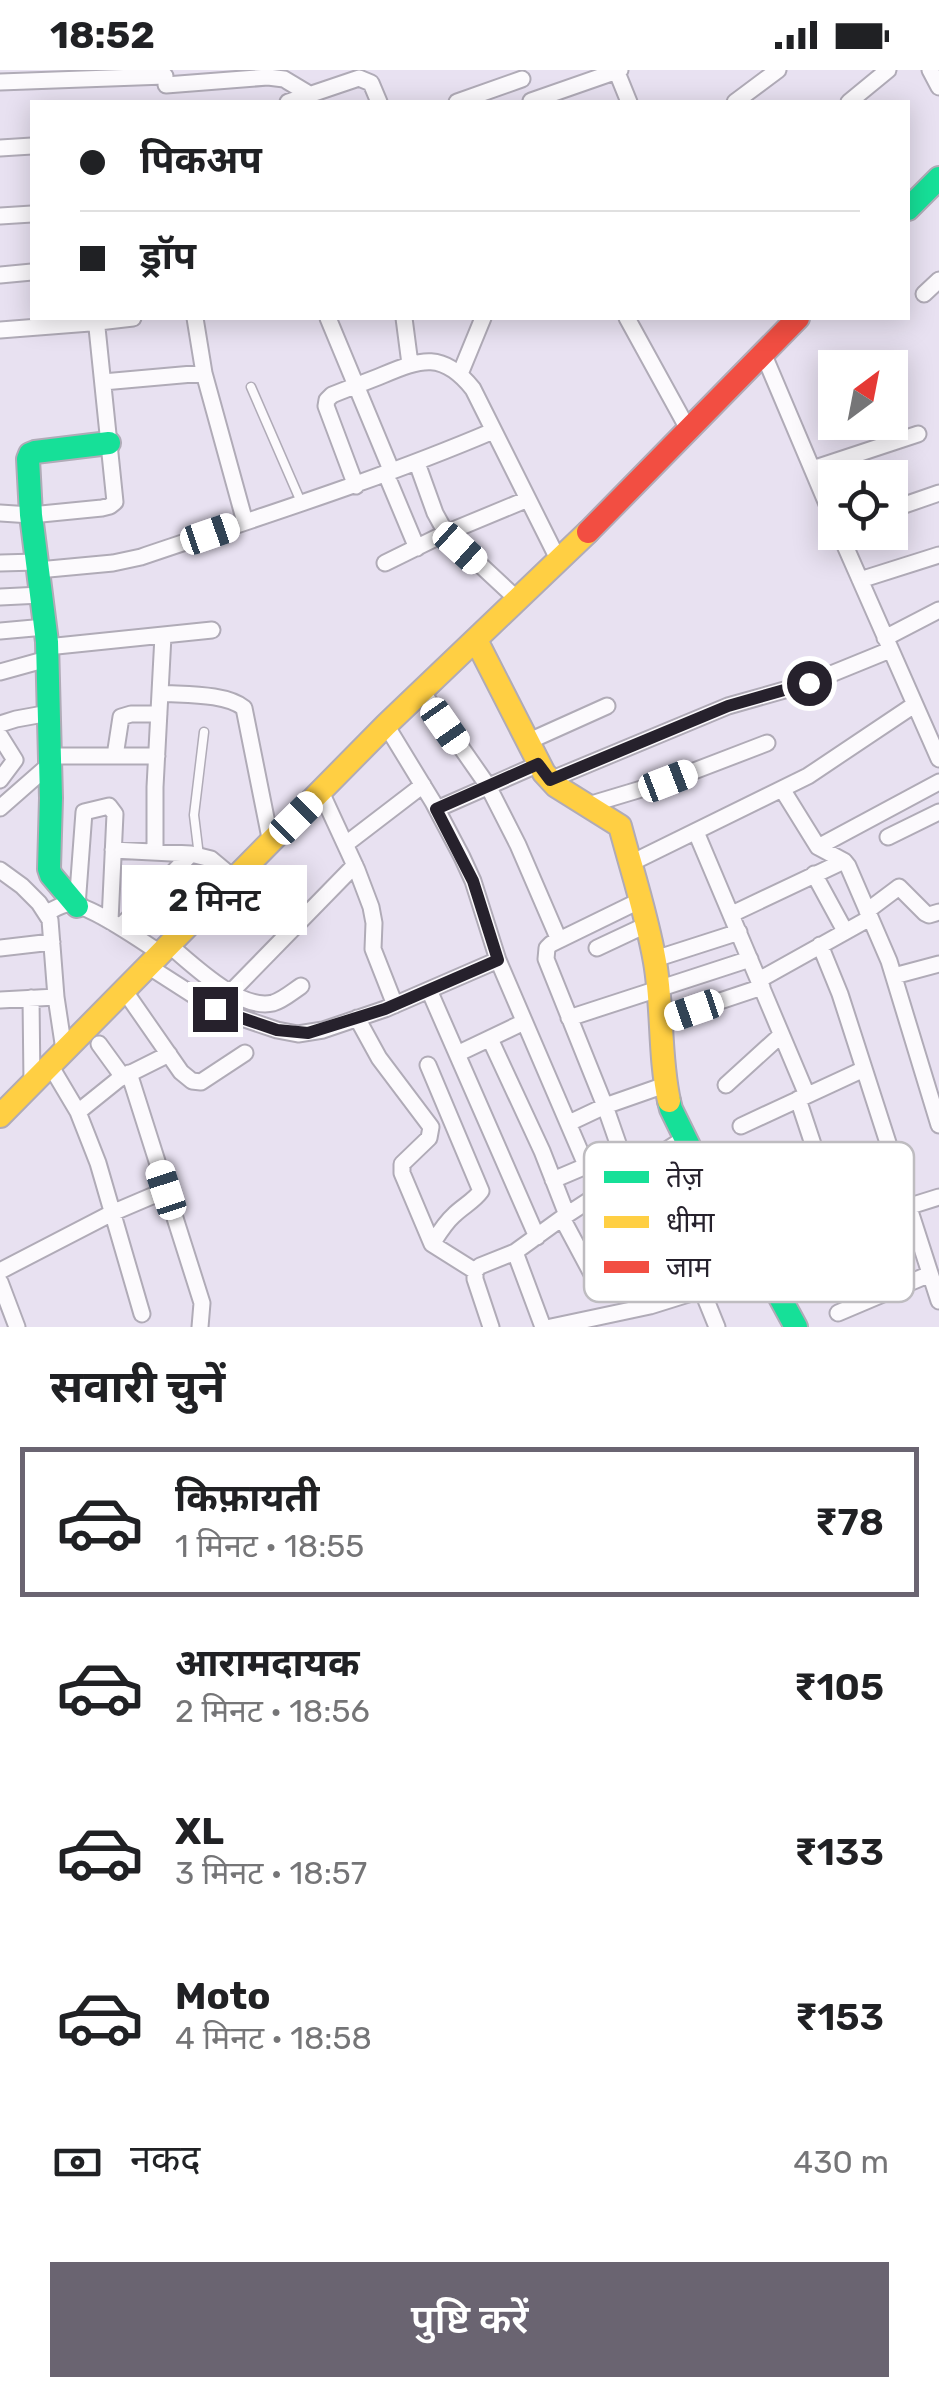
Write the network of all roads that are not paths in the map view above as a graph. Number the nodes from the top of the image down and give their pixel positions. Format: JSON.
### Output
{"nodes":[{"id":1,"x":778,"y":70,"type":"edge"},
{"id":2,"x":888,"y":70,"type":"edge"},
{"id":3,"x":930,"y":70,"type":"edge"},
{"id":4,"x":618,"y":71,"type":"edge"},
{"id":5,"x":121,"y":74,"type":"edge"},
{"id":6,"x":520,"y":75,"type":"edge"},
{"id":7,"x":165,"y":77,"type":"edge"},
{"id":8,"x":335,"y":78,"type":"edge"},
{"id":9,"x":0,"y":82,"type":"edge"},
{"id":10,"x":757,"y":87,"type":"junction"},
{"id":11,"x":939,"y":87,"type":"edge"},
{"id":12,"x":309,"y":94,"type":"junction"},
{"id":13,"x":293,"y":100,"type":"edge"},
{"id":14,"x":378,"y":100,"type":"edge"},
{"id":15,"x":462,"y":100,"type":"edge"},
{"id":16,"x":531,"y":100,"type":"edge"},
{"id":17,"x":538,"y":100,"type":"edge"},
{"id":18,"x":629,"y":100,"type":"edge"},
{"id":19,"x":738,"y":100,"type":"edge"},
{"id":20,"x":765,"y":100,"type":"edge"},
{"id":21,"x":851,"y":100,"type":"edge"},
{"id":22,"x":30,"y":146,"type":"edge"},
{"id":23,"x":0,"y":148,"type":"edge"},
{"id":24,"x":30,"y":214,"type":"edge"},
{"id":25,"x":0,"y":216,"type":"edge"},
{"id":26,"x":30,"y":272,"type":"edge"},
{"id":27,"x":0,"y":275,"type":"edge"},
{"id":28,"x":939,"y":280,"type":"edge"},
{"id":29,"x":924,"y":294,"type":"dead end"},
{"id":30,"x":96,"y":320,"type":"edge"},
{"id":31,"x":195,"y":320,"type":"edge"},
{"id":32,"x":329,"y":320,"type":"edge"},
{"id":33,"x":404,"y":320,"type":"edge"},
{"id":34,"x":480,"y":320,"type":"edge"},
{"id":35,"x":628,"y":320,"type":"edge"},
{"id":36,"x":796,"y":320,"type":"edge"},
{"id":37,"x":0,"y":330,"type":"edge"},
{"id":38,"x":763,"y":353,"type":"junction"},
{"id":39,"x":410,"y":364,"type":"junction"},
{"id":40,"x":204,"y":373,"type":"junction"},
{"id":41,"x":460,"y":374,"type":"junction"},
{"id":42,"x":103,"y":382,"type":"junction"},
{"id":43,"x":358,"y":385,"type":"junction"},
{"id":44,"x":252,"y":387,"type":"dead end"},
{"id":45,"x":688,"y":429,"type":"junction"},
{"id":46,"x":493,"y":431,"type":"junction"},
{"id":47,"x":918,"y":434,"type":"dead end"},
{"id":48,"x":110,"y":443,"type":"junction"},
{"id":49,"x":417,"y":464,"type":"junction"},
{"id":50,"x":812,"y":469,"type":"junction"},
{"id":51,"x":389,"y":473,"type":"junction"},
{"id":52,"x":818,"y":483,"type":"edge"},
{"id":53,"x":356,"y":486,"type":"junction"},
{"id":54,"x":939,"y":493,"type":"edge"},
{"id":55,"x":528,"y":499,"type":"junction"},
{"id":56,"x":301,"y":504,"type":"junction"},
{"id":57,"x":908,"y":504,"type":"edge"},
{"id":58,"x":0,"y":513,"type":"edge"},
{"id":59,"x":32,"y":515,"type":"junction"},
{"id":60,"x":244,"y":522,"type":"junction"},
{"id":61,"x":446,"y":534,"type":"junction"},
{"id":62,"x":417,"y":548,"type":"junction"},
{"id":63,"x":847,"y":550,"type":"edge"},
{"id":64,"x":939,"y":555,"type":"edge"},
{"id":65,"x":559,"y":561,"type":"junction"},
{"id":66,"x":0,"y":563,"type":"edge"},
{"id":67,"x":385,"y":563,"type":"dead end"},
{"id":68,"x":37,"y":566,"type":"junction"},
{"id":69,"x":860,"y":580,"type":"junction"},
{"id":70,"x":41,"y":594,"type":"junction"},
{"id":71,"x":0,"y":597,"type":"edge"},
{"id":72,"x":518,"y":600,"type":"junction"},
{"id":73,"x":939,"y":610,"type":"edge"},
{"id":74,"x":212,"y":630,"type":"dead end"},
{"id":75,"x":0,"y":631,"type":"edge"},
{"id":76,"x":163,"y":636,"type":"junction"},
{"id":77,"x":476,"y":640,"type":"junction"},
{"id":78,"x":46,"y":644,"type":"junction"},
{"id":79,"x":888,"y":644,"type":"junction"},
{"id":80,"x":0,"y":672,"type":"edge"},
{"id":81,"x":422,"y":690,"type":"junction"},
{"id":82,"x":160,"y":693,"type":"junction"},
{"id":83,"x":914,"y":705,"type":"junction"},
{"id":84,"x":606,"y":706,"type":"dead end"},
{"id":85,"x":49,"y":714,"type":"junction"},
{"id":86,"x":159,"y":714,"type":"junction"},
{"id":87,"x":0,"y":724,"type":"edge"},
{"id":88,"x":386,"y":725,"type":"junction"},
{"id":89,"x":933,"y":728,"type":"edge"},
{"id":90,"x":204,"y":732,"type":"dead end"},
{"id":91,"x":0,"y":736,"type":"edge"},
{"id":92,"x":527,"y":742,"type":"junction"},
{"id":93,"x":767,"y":743,"type":"dead end"},
{"id":94,"x":115,"y":756,"type":"junction"},
{"id":95,"x":156,"y":756,"type":"junction"},
{"id":96,"x":939,"y":759,"type":"edge"},
{"id":97,"x":49,"y":761,"type":"junction"},
{"id":98,"x":544,"y":772,"type":"junction"},
{"id":99,"x":0,"y":780,"type":"edge"},
{"id":100,"x":939,"y":782,"type":"edge"},
{"id":101,"x":423,"y":785,"type":"junction"},
{"id":102,"x":488,"y":786,"type":"junction"},
{"id":103,"x":782,"y":790,"type":"junction"},
{"id":104,"x":321,"y":792,"type":"junction"},
{"id":105,"x":588,"y":804,"type":"junction"},
{"id":106,"x":0,"y":808,"type":"edge"},
{"id":107,"x":436,"y":809,"type":"junction"},
{"id":108,"x":939,"y":812,"type":"edge"},
{"id":109,"x":696,"y":832,"type":"junction"},
{"id":110,"x":888,"y":838,"type":"dead end"},
{"id":111,"x":271,"y":843,"type":"junction"},
{"id":112,"x":346,"y":844,"type":"junction"},
{"id":113,"x":818,"y":847,"type":"junction"},
{"id":114,"x":114,"y":850,"type":"junction"},
{"id":115,"x":154,"y":852,"type":"junction"},
{"id":116,"x":195,"y":854,"type":"junction"},
{"id":117,"x":844,"y":861,"type":"junction"},
{"id":118,"x":629,"y":864,"type":"junction"},
{"id":119,"x":355,"y":866,"type":"junction"},
{"id":120,"x":0,"y":870,"type":"edge"},
{"id":121,"x":814,"y":874,"type":"junction"},
{"id":122,"x":235,"y":878,"type":"junction"},
{"id":123,"x":639,"y":902,"type":"junction"},
{"id":124,"x":77,"y":906,"type":"junction"},
{"id":125,"x":939,"y":912,"type":"edge"},
{"id":126,"x":46,"y":913,"type":"junction"},
{"id":127,"x":732,"y":914,"type":"junction"},
{"id":128,"x":869,"y":914,"type":"junction"},
{"id":129,"x":115,"y":924,"type":"junction"},
{"id":130,"x":646,"y":926,"type":"junction"},
{"id":131,"x":845,"y":931,"type":"junction"},
{"id":132,"x":740,"y":932,"type":"junction"},
{"id":133,"x":558,"y":940,"type":"junction"},
{"id":134,"x":52,"y":942,"type":"junction"},
{"id":135,"x":820,"y":945,"type":"junction"},
{"id":136,"x":0,"y":948,"type":"edge"},
{"id":137,"x":597,"y":948,"type":"dead end"},
{"id":138,"x":159,"y":954,"type":"junction"},
{"id":139,"x":654,"y":959,"type":"junction"},
{"id":140,"x":750,"y":959,"type":"junction"},
{"id":141,"x":498,"y":960,"type":"junction"},
{"id":142,"x":939,"y":964,"type":"edge"},
{"id":143,"x":894,"y":976,"type":"junction"},
{"id":144,"x":760,"y":984,"type":"junction"},
{"id":145,"x":301,"y":986,"type":"dead end"},
{"id":146,"x":659,"y":989,"type":"junction"},
{"id":147,"x":124,"y":990,"type":"junction"},
{"id":148,"x":429,"y":990,"type":"junction"},
{"id":149,"x":232,"y":992,"type":"junction"},
{"id":150,"x":56,"y":997,"type":"junction"},
{"id":151,"x":31,"y":998,"type":"junction"},
{"id":152,"x":0,"y":1000,"type":"edge"},
{"id":153,"x":395,"y":1005,"type":"junction"},
{"id":154,"x":357,"y":1018,"type":"junction"},
{"id":155,"x":568,"y":1018,"type":"junction"},
{"id":156,"x":524,"y":1022,"type":"junction"},
{"id":157,"x":660,"y":1022,"type":"junction"},
{"id":158,"x":781,"y":1036,"type":"junction"},
{"id":159,"x":490,"y":1040,"type":"junction"},
{"id":160,"x":99,"y":1044,"type":"dead end"},
{"id":161,"x":245,"y":1053,"type":"dead end"},
{"id":162,"x":168,"y":1054,"type":"junction"},
{"id":163,"x":457,"y":1054,"type":"junction"},
{"id":164,"x":57,"y":1058,"type":"junction"},
{"id":165,"x":428,"y":1065,"type":"dead end"},
{"id":166,"x":864,"y":1069,"type":"junction"},
{"id":167,"x":126,"y":1075,"type":"junction"},
{"id":168,"x":32,"y":1084,"type":"junction"},
{"id":169,"x":665,"y":1085,"type":"junction"},
{"id":170,"x":726,"y":1085,"type":"dead end"},
{"id":171,"x":934,"y":1092,"type":"edge"},
{"id":172,"x":803,"y":1097,"type":"junction"},
{"id":173,"x":605,"y":1106,"type":"junction"},
{"id":174,"x":78,"y":1112,"type":"junction"},
{"id":175,"x":0,"y":1116,"type":"edge"},
{"id":176,"x":569,"y":1123,"type":"junction"},
{"id":177,"x":939,"y":1125,"type":"edge"},
{"id":178,"x":741,"y":1126,"type":"dead end"},
{"id":179,"x":685,"y":1138,"type":"junction"},
{"id":180,"x":617,"y":1142,"type":"edge"},
{"id":181,"x":679,"y":1142,"type":"edge"},
{"id":182,"x":687,"y":1142,"type":"edge"},
{"id":183,"x":815,"y":1142,"type":"edge"},
{"id":184,"x":887,"y":1142,"type":"edge"},
{"id":185,"x":584,"y":1160,"type":"edge"},
{"id":186,"x":584,"y":1166,"type":"edge"},
{"id":187,"x":553,"y":1180,"type":"junction"},
{"id":188,"x":166,"y":1190,"type":"junction"},
{"id":189,"x":939,"y":1196,"type":"edge"},
{"id":190,"x":584,"y":1204,"type":"edge"},
{"id":191,"x":914,"y":1204,"type":"edge"},
{"id":192,"x":112,"y":1214,"type":"junction"},
{"id":193,"x":565,"y":1217,"type":"junction"},
{"id":194,"x":914,"y":1225,"type":"edge"},
{"id":195,"x":537,"y":1237,"type":"junction"},
{"id":196,"x":432,"y":1244,"type":"junction"},
{"id":197,"x":515,"y":1252,"type":"junction"},
{"id":198,"x":584,"y":1257,"type":"edge"},
{"id":199,"x":0,"y":1271,"type":"edge"},
{"id":200,"x":475,"y":1271,"type":"junction"},
{"id":201,"x":930,"y":1274,"type":"junction"},
{"id":202,"x":914,"y":1281,"type":"edge"},
{"id":203,"x":0,"y":1282,"type":"edge"},
{"id":204,"x":664,"y":1302,"type":"edge"},
{"id":205,"x":707,"y":1302,"type":"edge"},
{"id":206,"x":783,"y":1302,"type":"edge"},
{"id":207,"x":863,"y":1302,"type":"edge"},
{"id":208,"x":939,"y":1302,"type":"edge"},
{"id":209,"x":638,"y":1310,"type":"junction"},
{"id":210,"x":838,"y":1313,"type":"dead end"},
{"id":211,"x":142,"y":1314,"type":"dead end"},
{"id":212,"x":580,"y":1324,"type":"edge"},
{"id":213,"x":17,"y":1327,"type":"edge"},
{"id":214,"x":200,"y":1327,"type":"edge"},
{"id":215,"x":491,"y":1327,"type":"edge"},
{"id":216,"x":547,"y":1327,"type":"edge"},
{"id":217,"x":645,"y":1327,"type":"edge"},
{"id":218,"x":717,"y":1327,"type":"edge"},
{"id":219,"x":796,"y":1327,"type":"edge"}],
"edges":[{"from":1,"to":10,"type":"street"},
{"from":2,"to":21,"type":"street"},
{"from":3,"to":11,"type":"street"},
{"from":4,"to":17,"type":"street"},
{"from":4,"to":18,"type":"street"},
{"from":5,"to":7,"type":"street"},
{"from":5,"to":9,"type":"street"},
{"from":6,"to":15,"type":"street"},
{"from":6,"to":16,"type":"street"},
{"from":7,"to":12,"type":"street"},
{"from":8,"to":12,"type":"street"},
{"from":8,"to":14,"type":"street"},
{"from":10,"to":19,"type":"street"},
{"from":10,"to":20,"type":"street"},
{"from":12,"to":13,"type":"street"},
{"from":22,"to":23,"type":"street"},
{"from":24,"to":25,"type":"street"},
{"from":26,"to":27,"type":"street"},
{"from":28,"to":29,"type":"street"},
{"from":30,"to":37,"type":"street"},
{"from":30,"to":42,"type":"street"},
{"from":31,"to":40,"type":"street"},
{"from":32,"to":43,"type":"street"},
{"from":33,"to":39,"type":"street"},
{"from":34,"to":41,"type":"street"},
{"from":35,"to":45,"type":"street"},
{"from":36,"to":38,"type":"street"},
{"from":38,"to":45,"type":"street"},
{"from":38,"to":50,"type":"street"},
{"from":39,"to":41,"type":"street"},
{"from":39,"to":43,"type":"street"},
{"from":40,"to":42,"type":"street"},
{"from":40,"to":60,"type":"street"},
{"from":41,"to":46,"type":"street"},
{"from":42,"to":48,"type":"street"},
{"from":43,"to":51,"type":"street"},
{"from":43,"to":53,"type":"street"},
{"from":44,"to":56,"type":"lane"},
{"from":45,"to":65,"type":"street"},
{"from":46,"to":49,"type":"street"},
{"from":46,"to":55,"type":"street"},
{"from":47,"to":50,"type":"street"},
{"from":48,"to":59,"type":"street"},
{"from":48,"to":59,"type":"street"},
{"from":49,"to":51,"type":"street"},
{"from":49,"to":61,"type":"street"},
{"from":50,"to":52,"type":"street"},
{"from":51,"to":53,"type":"street"},
{"from":51,"to":62,"type":"street"},
{"from":53,"to":56,"type":"street"},
{"from":54,"to":57,"type":"street"},
{"from":55,"to":61,"type":"street"},
{"from":55,"to":65,"type":"street"},
{"from":56,"to":60,"type":"street"},
{"from":58,"to":59,"type":"street"},
{"from":59,"to":68,"type":"street"},
{"from":60,"to":68,"type":"street"},
{"from":61,"to":62,"type":"street"},
{"from":61,"to":72,"type":"street"},
{"from":62,"to":67,"type":"street"},
{"from":63,"to":69,"type":"street"},
{"from":64,"to":69,"type":"street"},
{"from":65,"to":72,"type":"street"},
{"from":66,"to":68,"type":"street"},
{"from":68,"to":70,"type":"street"},
{"from":69,"to":79,"type":"street"},
{"from":70,"to":71,"type":"street"},
{"from":70,"to":78,"type":"street"},
{"from":72,"to":77,"type":"street"},
{"from":73,"to":79,"type":"street"},
{"from":74,"to":76,"type":"street"},
{"from":75,"to":78,"type":"street"},
{"from":76,"to":78,"type":"street"},
{"from":76,"to":82,"type":"street"},
{"from":77,"to":81,"type":"street"},
{"from":77,"to":92,"type":"street"},
{"from":78,"to":80,"type":"street"},
{"from":78,"to":85,"type":"street"},
{"from":79,"to":83,"type":"street"},
{"from":79,"to":98,"type":"street"},
{"from":81,"to":88,"type":"street"},
{"from":81,"to":102,"type":"street"},
{"from":82,"to":86,"type":"street"},
{"from":82,"to":111,"type":"street"},
{"from":83,"to":89,"type":"street"},
{"from":83,"to":103,"type":"street"},
{"from":84,"to":92,"type":"street"},
{"from":85,"to":87,"type":"street"},
{"from":85,"to":97,"type":"street"},
{"from":86,"to":94,"type":"street"},
{"from":86,"to":95,"type":"street"},
{"from":88,"to":101,"type":"street"},
{"from":88,"to":104,"type":"street"},
{"from":89,"to":96,"type":"street"},
{"from":90,"to":116,"type":"lane"},
{"from":91,"to":99,"type":"street"},
{"from":92,"to":98,"type":"street"},
{"from":93,"to":105,"type":"street"},
{"from":94,"to":95,"type":"street"},
{"from":94,"to":97,"type":"street"},
{"from":95,"to":115,"type":"street"},
{"from":97,"to":106,"type":"street"},
{"from":97,"to":124,"type":"street"},
{"from":98,"to":102,"type":"street"},
{"from":98,"to":105,"type":"street"},
{"from":100,"to":113,"type":"street"},
{"from":101,"to":107,"type":"street"},
{"from":101,"to":112,"type":"street"},
{"from":102,"to":107,"type":"street"},
{"from":102,"to":133,"type":"street"},
{"from":103,"to":109,"type":"street"},
{"from":103,"to":113,"type":"street"},
{"from":104,"to":111,"type":"street"},
{"from":104,"to":112,"type":"street"},
{"from":105,"to":118,"type":"street"},
{"from":107,"to":141,"type":"street"},
{"from":108,"to":110,"type":"street"},
{"from":109,"to":118,"type":"street"},
{"from":109,"to":127,"type":"street"},
{"from":111,"to":122,"type":"street"},
{"from":112,"to":119,"type":"street"},
{"from":113,"to":117,"type":"street"},
{"from":114,"to":115,"type":"street"},
{"from":114,"to":124,"type":"street"},
{"from":114,"to":129,"type":"street"},
{"from":115,"to":116,"type":"street"},
{"from":116,"to":122,"type":"street"},
{"from":116,"to":129,"type":"street"},
{"from":117,"to":121,"type":"street"},
{"from":117,"to":128,"type":"street"},
{"from":118,"to":123,"type":"street"},
{"from":119,"to":149,"type":"street"},
{"from":119,"to":153,"type":"street"},
{"from":120,"to":126,"type":"street"},
{"from":121,"to":127,"type":"street"},
{"from":121,"to":131,"type":"street"},
{"from":122,"to":138,"type":"street"},
{"from":123,"to":130,"type":"street"},
{"from":123,"to":133,"type":"street"},
{"from":124,"to":126,"type":"street"},
{"from":124,"to":129,"type":"street"},
{"from":125,"to":128,"type":"street"},
{"from":126,"to":134,"type":"street"},
{"from":127,"to":132,"type":"street"},
{"from":128,"to":131,"type":"street"},
{"from":128,"to":143,"type":"street"},
{"from":129,"to":138,"type":"street"},
{"from":130,"to":137,"type":"street"},
{"from":130,"to":139,"type":"street"},
{"from":131,"to":135,"type":"street"},
{"from":132,"to":139,"type":"street"},
{"from":132,"to":140,"type":"street"},
{"from":133,"to":155,"type":"street"},
{"from":134,"to":136,"type":"street"},
{"from":134,"to":150,"type":"street"},
{"from":135,"to":144,"type":"street"},
{"from":135,"to":166,"type":"street"},
{"from":138,"to":147,"type":"street"},
{"from":138,"to":149,"type":"street"},
{"from":138,"to":154,"type":"street"},
{"from":139,"to":146,"type":"street"},
{"from":140,"to":144,"type":"street"},
{"from":140,"to":146,"type":"street"},
{"from":141,"to":148,"type":"street"},
{"from":141,"to":156,"type":"street"},
{"from":142,"to":143,"type":"street"},
{"from":143,"to":171,"type":"street"},
{"from":144,"to":157,"type":"street"},
{"from":144,"to":158,"type":"street"},
{"from":145,"to":149,"type":"street"},
{"from":146,"to":155,"type":"street"},
{"from":146,"to":157,"type":"street"},
{"from":147,"to":162,"type":"street"},
{"from":147,"to":164,"type":"street"},
{"from":148,"to":153,"type":"street"},
{"from":148,"to":163,"type":"street"},
{"from":150,"to":151,"type":"street"},
{"from":150,"to":164,"type":"street"},
{"from":151,"to":152,"type":"street"},
{"from":151,"to":168,"type":"street"},
{"from":153,"to":154,"type":"street"},
{"from":154,"to":196,"type":"street"},
{"from":155,"to":173,"type":"street"},
{"from":156,"to":159,"type":"street"},
{"from":156,"to":176,"type":"street"},
{"from":157,"to":169,"type":"street"},
{"from":158,"to":170,"type":"street"},
{"from":158,"to":172,"type":"street"},
{"from":159,"to":163,"type":"street"},
{"from":159,"to":187,"type":"street"},
{"from":160,"to":167,"type":"street"},
{"from":161,"to":162,"type":"street"},
{"from":162,"to":167,"type":"street"},
{"from":163,"to":195,"type":"street"},
{"from":164,"to":168,"type":"street"},
{"from":164,"to":174,"type":"street"},
{"from":165,"to":196,"type":"street"},
{"from":166,"to":172,"type":"street"},
{"from":166,"to":184,"type":"street"},
{"from":167,"to":174,"type":"street"},
{"from":167,"to":188,"type":"street"},
{"from":168,"to":175,"type":"street"},
{"from":169,"to":173,"type":"street"},
{"from":169,"to":179,"type":"street"},
{"from":171,"to":177,"type":"street"},
{"from":172,"to":178,"type":"street"},
{"from":172,"to":183,"type":"street"},
{"from":173,"to":176,"type":"street"},
{"from":173,"to":180,"type":"street"},
{"from":174,"to":192,"type":"street"},
{"from":176,"to":185,"type":"street"},
{"from":179,"to":181,"type":"street"},
{"from":179,"to":182,"type":"street"},
{"from":186,"to":187,"type":"street"},
{"from":187,"to":193,"type":"street"},
{"from":188,"to":192,"type":"street"},
{"from":188,"to":214,"type":"street"},
{"from":189,"to":191,"type":"street"},
{"from":190,"to":193,"type":"street"},
{"from":192,"to":199,"type":"street"},
{"from":192,"to":211,"type":"street"},
{"from":193,"to":195,"type":"street"},
{"from":193,"to":198,"type":"street"},
{"from":194,"to":201,"type":"street"},
{"from":195,"to":197,"type":"street"},
{"from":196,"to":200,"type":"street"},
{"from":197,"to":200,"type":"street"},
{"from":197,"to":216,"type":"street"},
{"from":200,"to":215,"type":"street"},
{"from":201,"to":202,"type":"street"},
{"from":201,"to":208,"type":"street"},
{"from":203,"to":213,"type":"street"},
{"from":204,"to":209,"type":"street"},
{"from":205,"to":218,"type":"street"},
{"from":206,"to":219,"type":"street"},
{"from":207,"to":210,"type":"street"},
{"from":209,"to":212,"type":"street"},
{"from":209,"to":217,"type":"street"},
{"from":212,"to":216,"type":"street"}]}
